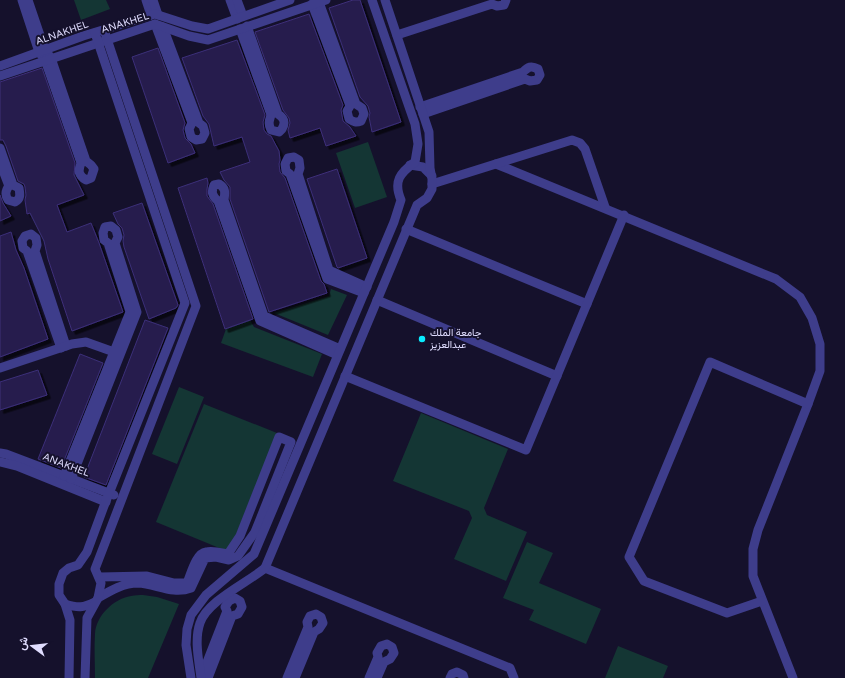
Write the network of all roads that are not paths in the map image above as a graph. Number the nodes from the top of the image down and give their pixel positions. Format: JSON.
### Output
{"nodes":[{"id":1,"x":22,"y":0,"type":"edge"},
{"id":2,"x":28,"y":0,"type":"edge"},
{"id":3,"x":146,"y":0,"type":"edge"},
{"id":4,"x":153,"y":0,"type":"edge"},
{"id":5,"x":230,"y":0,"type":"edge"},
{"id":6,"x":237,"y":0,"type":"edge"},
{"id":7,"x":290,"y":0,"type":"edge"},
{"id":8,"x":372,"y":0,"type":"edge"},
{"id":9,"x":385,"y":0,"type":"edge"},
{"id":10,"x":484,"y":0,"type":"edge"},
{"id":11,"x":506,"y":0,"type":"edge"},
{"id":12,"x":319,"y":2,"type":"edge"},
{"id":13,"x":154,"y":15,"type":"junction"},
{"id":14,"x":240,"y":17,"type":"junction"},
{"id":15,"x":159,"y":26,"type":"junction"},
{"id":16,"x":243,"y":28,"type":"junction"},
{"id":17,"x":104,"y":30,"type":"junction"},
{"id":18,"x":396,"y":32,"type":"junction"},
{"id":19,"x":95,"y":33,"type":"junction"},
{"id":20,"x":107,"y":39,"type":"junction"},
{"id":21,"x":97,"y":43,"type":"junction"},
{"id":22,"x":42,"y":51,"type":"junction"},
{"id":23,"x":48,"y":59,"type":"junction"},
{"id":24,"x":0,"y":66,"type":"edge"},
{"id":25,"x":0,"y":76,"type":"edge"},
{"id":26,"x":422,"y":110,"type":"junction"},
{"id":27,"x":0,"y":148,"type":"edge"},
{"id":28,"x":0,"y":163,"type":"edge"},
{"id":29,"x":496,"y":164,"type":"junction"},
{"id":30,"x":410,"y":165,"type":"junction"},
{"id":31,"x":432,"y":180,"type":"junction"},
{"id":32,"x":401,"y":200,"type":"junction"},
{"id":33,"x":417,"y":205,"type":"junction"},
{"id":34,"x":605,"y":207,"type":"junction"},
{"id":35,"x":624,"y":215,"type":"junction"},
{"id":36,"x":406,"y":230,"type":"junction"},
{"id":37,"x":367,"y":287,"type":"junction"},
{"id":38,"x":378,"y":296,"type":"junction"},
{"id":39,"x":587,"y":304,"type":"junction"},
{"id":40,"x":346,"y":336,"type":"junction"},
{"id":41,"x":64,"y":347,"type":"junction"},
{"id":42,"x":357,"y":347,"type":"junction"},
{"id":43,"x":114,"y":352,"type":"junction"},
{"id":44,"x":339,"y":352,"type":"junction"},
{"id":45,"x":0,"y":368,"type":"edge"},
{"id":46,"x":345,"y":376,"type":"junction"},
{"id":47,"x":557,"y":376,"type":"junction"},
{"id":48,"x":808,"y":404,"type":"junction"},
{"id":49,"x":0,"y":453,"type":"edge"},
{"id":50,"x":0,"y":462,"type":"edge"},
{"id":51,"x":68,"y":478,"type":"junction"},
{"id":52,"x":108,"y":498,"type":"junction"},
{"id":53,"x":123,"y":498,"type":"junction"},
{"id":54,"x":78,"y":565,"type":"junction"},
{"id":55,"x":265,"y":568,"type":"junction"},
{"id":56,"x":97,"y":573,"type":"junction"},
{"id":57,"x":97,"y":600,"type":"junction"},
{"id":58,"x":762,"y":601,"type":"junction"},
{"id":59,"x":65,"y":604,"type":"junction"},
{"id":60,"x":69,"y":678,"type":"edge"},
{"id":61,"x":85,"y":678,"type":"edge"},
{"id":62,"x":192,"y":678,"type":"edge"},
{"id":63,"x":201,"y":678,"type":"edge"},
{"id":64,"x":208,"y":678,"type":"edge"},
{"id":65,"x":287,"y":678,"type":"edge"},
{"id":66,"x":295,"y":678,"type":"edge"},
{"id":67,"x":369,"y":678,"type":"edge"},
{"id":68,"x":377,"y":678,"type":"edge"},
{"id":69,"x":450,"y":678,"type":"edge"},
{"id":70,"x":464,"y":678,"type":"edge"},
{"id":71,"x":514,"y":678,"type":"edge"},
{"id":72,"x":793,"y":678,"type":"edge"}],
"edges":[{"from":1,"to":22,"type":"street"},
{"from":2,"to":22,"type":"street"},
{"from":3,"to":13,"type":"street"},
{"from":4,"to":13,"type":"street"},
{"from":5,"to":14,"type":"street"},
{"from":6,"to":14,"type":"street"},
{"from":7,"to":14,"type":"street"},
{"from":8,"to":30,"type":"street"},
{"from":9,"to":18,"type":"street"},
{"from":10,"to":18,"type":"street"},
{"from":11,"to":18,"type":"street"},
{"from":12,"to":12,"type":"street"},
{"from":12,"to":16,"type":"street","name":"ANAKHEL"},
{"from":13,"to":14,"type":"street"},
{"from":13,"to":17,"type":"street","name":"ALNAKHEL"},
{"from":15,"to":15,"type":"street"},
{"from":15,"to":16,"type":"street","name":"ANAKHEL"},
{"from":15,"to":20,"type":"street","name":"ANAKHEL"},
{"from":16,"to":16,"type":"street"},
{"from":17,"to":19,"type":"street","name":"ALNAKHEL"},
{"from":17,"to":20,"type":"street"},
{"from":18,"to":26,"type":"street"},
{"from":19,"to":21,"type":"street"},
{"from":19,"to":22,"type":"street","name":"ALNAKHEL"},
{"from":20,"to":21,"type":"street","name":"ANAKHEL"},
{"from":20,"to":53,"type":"street"},
{"from":21,"to":23,"type":"street","name":"ANAKHEL"},
{"from":21,"to":52,"type":"street"},
{"from":22,"to":23,"type":"street"},
{"from":22,"to":24,"type":"street","name":"ALNAKHEL"},
{"from":23,"to":23,"type":"street"},
{"from":23,"to":25,"type":"street","name":"ANAKHEL"},
{"from":26,"to":26,"type":"street"},
{"from":26,"to":31,"type":"street"},
{"from":27,"to":28,"type":"street"},
{"from":29,"to":31,"type":"street"},
{"from":29,"to":34,"type":"street"},
{"from":29,"to":34,"type":"street"},
{"from":30,"to":31,"type":"street"},
{"from":30,"to":32,"type":"street"},
{"from":31,"to":33,"type":"street"},
{"from":32,"to":33,"type":"street"},
{"from":32,"to":37,"type":"street"},
{"from":33,"to":36,"type":"street"},
{"from":34,"to":35,"type":"street"},
{"from":35,"to":39,"type":"street"},
{"from":35,"to":48,"type":"street"},
{"from":36,"to":38,"type":"street"},
{"from":36,"to":39,"type":"street"},
{"from":37,"to":37,"type":"street"},
{"from":37,"to":38,"type":"street"},
{"from":37,"to":40,"type":"street"},
{"from":38,"to":42,"type":"street"},
{"from":38,"to":47,"type":"street"},
{"from":39,"to":47,"type":"street"},
{"from":40,"to":42,"type":"street"},
{"from":40,"to":44,"type":"street"},
{"from":41,"to":41,"type":"street"},
{"from":41,"to":43,"type":"street"},
{"from":41,"to":45,"type":"street"},
{"from":42,"to":46,"type":"street"},
{"from":43,"to":51,"type":"street"},
{"from":43,"to":51,"type":"street"},
{"from":44,"to":44,"type":"street"},
{"from":44,"to":62,"type":"street"},
{"from":46,"to":47,"type":"street"},
{"from":46,"to":55,"type":"street"},
{"from":48,"to":58,"type":"street"},
{"from":48,"to":58,"type":"street"},
{"from":49,"to":51,"type":"street","name":"ANAKHEL"},
{"from":50,"to":52,"type":"street"},
{"from":51,"to":52,"type":"street","name":"ANAKHEL"},
{"from":52,"to":53,"type":"street","name":"ANAKHEL"},
{"from":52,"to":54,"type":"street"},
{"from":53,"to":56,"type":"street"},
{"from":54,"to":56,"type":"street"},
{"from":54,"to":59,"type":"street"},
{"from":55,"to":63,"type":"street"},
{"from":55,"to":71,"type":"street"},
{"from":56,"to":57,"type":"street"},
{"from":56,"to":57,"type":"street"},
{"from":57,"to":59,"type":"street"},
{"from":57,"to":61,"type":"street"},
{"from":58,"to":72,"type":"street"},
{"from":59,"to":60,"type":"street"},
{"from":63,"to":64,"type":"street"},
{"from":65,"to":66,"type":"street"},
{"from":67,"to":68,"type":"street"},
{"from":69,"to":70,"type":"street"}]}
